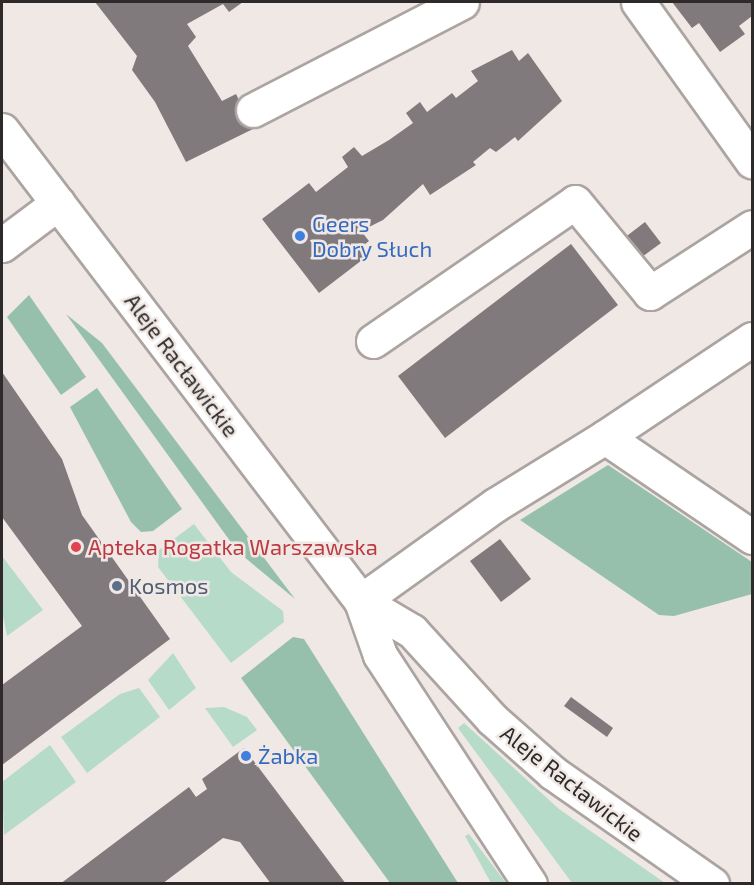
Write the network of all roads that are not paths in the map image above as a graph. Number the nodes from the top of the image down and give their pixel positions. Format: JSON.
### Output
{"nodes":[{"id":1,"x":462,"y":2,"type":"edge"},
{"id":2,"x":638,"y":2,"type":"edge"},
{"id":3,"x":253,"y":110,"type":"dead end"},
{"id":4,"x":2,"y":130,"type":"edge"},
{"id":5,"x":748,"y":154,"type":"edge"},
{"id":6,"x":58,"y":203,"type":"junction"},
{"id":7,"x":753,"y":227,"type":"edge"},
{"id":8,"x":2,"y":245,"type":"edge"},
{"id":9,"x":753,"y":339,"type":"edge"},
{"id":10,"x":373,"y":340,"type":"dead end"},
{"id":11,"x":606,"y":437,"type":"junction"},
{"id":12,"x":753,"y":537,"type":"edge"},
{"id":13,"x":361,"y":601,"type":"junction"},
{"id":14,"x":530,"y":884,"type":"edge"},
{"id":15,"x":712,"y":884,"type":"edge"}],
"edges":[{"from":1,"to":3,"type":"street"},
{"from":2,"to":5,"type":"street"},
{"from":4,"to":6,"type":"street","name":"Aleje Racławickie"},
{"from":6,"to":8,"type":"street"},
{"from":6,"to":13,"type":"street","name":"Aleje Racławickie"},
{"from":7,"to":10,"type":"street"},
{"from":9,"to":11,"type":"street"},
{"from":11,"to":12,"type":"street"},
{"from":11,"to":13,"type":"street"},
{"from":13,"to":14,"type":"street","name":"Aleje Racławickie"},
{"from":13,"to":15,"type":"street","name":"Aleje Racławickie"}]}
